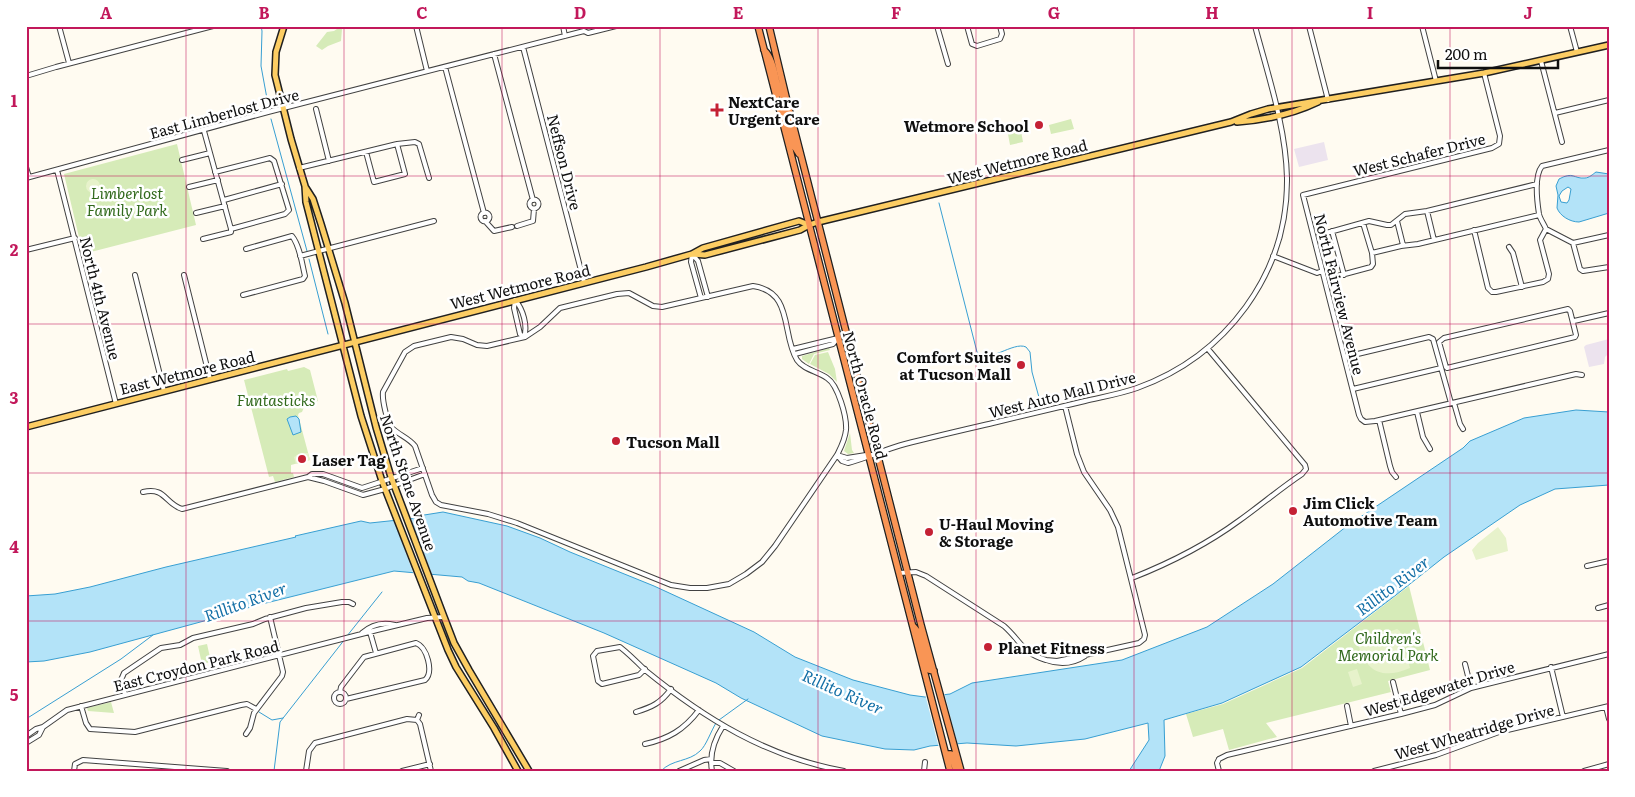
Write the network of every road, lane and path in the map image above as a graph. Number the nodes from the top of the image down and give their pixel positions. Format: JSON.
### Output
{"nodes":[{"id":1,"x":59,"y":26,"type":"edge"},
{"id":2,"x":213,"y":26,"type":"edge"},
{"id":3,"x":284,"y":26,"type":"edge"},
{"id":4,"x":416,"y":26,"type":"edge"},
{"id":5,"x":563,"y":26,"type":"edge"},
{"id":6,"x":587,"y":26,"type":"edge"},
{"id":7,"x":616,"y":26,"type":"edge"},
{"id":8,"x":758,"y":26,"type":"edge"},
{"id":9,"x":769,"y":26,"type":"edge"},
{"id":10,"x":937,"y":26,"type":"edge"},
{"id":11,"x":967,"y":26,"type":"edge"},
{"id":12,"x":1000,"y":26,"type":"edge"},
{"id":13,"x":1255,"y":26,"type":"edge"},
{"id":14,"x":1309,"y":26,"type":"edge"},
{"id":15,"x":1422,"y":26,"type":"edge"},
{"id":16,"x":1570,"y":26,"type":"edge"},
{"id":17,"x":202,"y":27,"type":"edge"},
{"id":18,"x":611,"y":27,"type":"edge"},
{"id":19,"x":584,"y":32,"type":"junction"},
{"id":20,"x":565,"y":36,"type":"junction"},
{"id":21,"x":1609,"y":45,"type":"edge"},
{"id":22,"x":523,"y":47,"type":"junction"},
{"id":23,"x":764,"y":50,"type":"junction"},
{"id":24,"x":1577,"y":52,"type":"junction"},
{"id":25,"x":494,"y":54,"type":"junction"},
{"id":26,"x":1541,"y":61,"type":"junction"},
{"id":27,"x":68,"y":63,"type":"junction"},
{"id":28,"x":948,"y":64,"type":"dead end"},
{"id":29,"x":445,"y":67,"type":"junction"},
{"id":30,"x":427,"y":71,"type":"junction"},
{"id":31,"x":1484,"y":73,"type":"junction"},
{"id":32,"x":26,"y":76,"type":"edge"},
{"id":33,"x":1436,"y":81,"type":"junction"},
{"id":34,"x":1328,"y":100,"type":"junction"},
{"id":35,"x":1609,"y":100,"type":"edge"},
{"id":36,"x":787,"y":101,"type":"junction"},
{"id":37,"x":1321,"y":101,"type":"junction"},
{"id":38,"x":777,"y":104,"type":"junction"},
{"id":39,"x":1276,"y":107,"type":"junction"},
{"id":40,"x":283,"y":109,"type":"junction"},
{"id":41,"x":316,"y":109,"type":"dead end"},
{"id":42,"x":1555,"y":113,"type":"junction"},
{"id":43,"x":1279,"y":115,"type":"junction"},
{"id":44,"x":1231,"y":122,"type":"junction"},
{"id":45,"x":204,"y":131,"type":"junction"},
{"id":46,"x":1562,"y":142,"type":"dead end"},
{"id":47,"x":397,"y":144,"type":"junction"},
{"id":48,"x":1499,"y":144,"type":"junction"},
{"id":49,"x":1503,"y":148,"type":"dead end"},
{"id":50,"x":1609,"y":150,"type":"edge"},
{"id":51,"x":366,"y":152,"type":"junction"},
{"id":52,"x":210,"y":153,"type":"junction"},
{"id":53,"x":802,"y":157,"type":"junction"},
{"id":54,"x":182,"y":160,"type":"dead end"},
{"id":55,"x":329,"y":161,"type":"junction"},
{"id":56,"x":26,"y":166,"type":"edge"},
{"id":57,"x":299,"y":168,"type":"junction"},
{"id":58,"x":57,"y":170,"type":"junction"},
{"id":59,"x":215,"y":172,"type":"junction"},
{"id":60,"x":28,"y":177,"type":"edge"},
{"id":61,"x":429,"y":178,"type":"dead end"},
{"id":62,"x":218,"y":180,"type":"junction"},
{"id":63,"x":282,"y":184,"type":"junction"},
{"id":64,"x":1537,"y":184,"type":"junction"},
{"id":65,"x":304,"y":186,"type":"junction"},
{"id":66,"x":189,"y":187,"type":"dead end"},
{"id":67,"x":1303,"y":195,"type":"joint"},
{"id":68,"x":224,"y":200,"type":"junction"},
{"id":69,"x":225,"y":206,"type":"junction"},
{"id":70,"x":1427,"y":211,"type":"junction"},
{"id":71,"x":196,"y":213,"type":"dead end"},
{"id":72,"x":1539,"y":215,"type":"junction"},
{"id":73,"x":1397,"y":221,"type":"junction"},
{"id":74,"x":434,"y":222,"type":"dead end"},
{"id":75,"x":818,"y":222,"type":"junction"},
{"id":76,"x":1363,"y":223,"type":"junction"},
{"id":77,"x":809,"y":225,"type":"junction"},
{"id":78,"x":231,"y":229,"type":"junction"},
{"id":79,"x":1546,"y":229,"type":"junction"},
{"id":80,"x":1474,"y":230,"type":"junction"},
{"id":81,"x":1332,"y":231,"type":"junction"},
{"id":82,"x":1319,"y":235,"type":"dead end"},
{"id":83,"x":1609,"y":235,"type":"edge"},
{"id":84,"x":75,"y":238,"type":"junction"},
{"id":85,"x":203,"y":239,"type":"dead end"},
{"id":86,"x":1434,"y":240,"type":"junction"},
{"id":87,"x":1573,"y":243,"type":"junction"},
{"id":88,"x":1403,"y":245,"type":"junction"},
{"id":89,"x":1509,"y":247,"type":"dead end"},
{"id":90,"x":328,"y":248,"type":"junction"},
{"id":91,"x":246,"y":249,"type":"dead end"},
{"id":92,"x":26,"y":250,"type":"edge"},
{"id":93,"x":318,"y":250,"type":"junction"},
{"id":94,"x":1372,"y":253,"type":"junction"},
{"id":95,"x":692,"y":254,"type":"junction"},
{"id":96,"x":300,"y":256,"type":"junction"},
{"id":97,"x":1274,"y":256,"type":"junction"},
{"id":98,"x":1609,"y":267,"type":"edge"},
{"id":99,"x":1322,"y":271,"type":"junction"},
{"id":100,"x":135,"y":275,"type":"dead end"},
{"id":101,"x":184,"y":275,"type":"dead end"},
{"id":102,"x":1344,"y":275,"type":"junction"},
{"id":103,"x":1330,"y":278,"type":"dead end"},
{"id":104,"x":584,"y":282,"type":"junction"},
{"id":105,"x":1522,"y":287,"type":"junction"},
{"id":106,"x":243,"y":295,"type":"dead end"},
{"id":107,"x":708,"y":297,"type":"junction"},
{"id":108,"x":702,"y":298,"type":"junction"},
{"id":109,"x":515,"y":300,"type":"junction"},
{"id":110,"x":1609,"y":313,"type":"edge"},
{"id":111,"x":1574,"y":322,"type":"junction"},
{"id":112,"x":524,"y":337,"type":"junction"},
{"id":113,"x":838,"y":338,"type":"junction"},
{"id":114,"x":355,"y":342,"type":"junction"},
{"id":115,"x":343,"y":345,"type":"junction"},
{"id":116,"x":793,"y":349,"type":"junction"},
{"id":117,"x":1208,"y":349,"type":"junction"},
{"id":118,"x":795,"y":354,"type":"junction"},
{"id":119,"x":1345,"y":357,"type":"junction"},
{"id":120,"x":1441,"y":368,"type":"junction"},
{"id":121,"x":1582,"y":375,"type":"dead end"},
{"id":122,"x":210,"y":379,"type":"junction"},
{"id":123,"x":1352,"y":389,"type":"junction"},
{"id":124,"x":164,"y":391,"type":"junction"},
{"id":125,"x":1453,"y":403,"type":"junction"},
{"id":126,"x":116,"y":404,"type":"junction"},
{"id":127,"x":1065,"y":406,"type":"junction"},
{"id":128,"x":1416,"y":412,"type":"junction"},
{"id":129,"x":1379,"y":420,"type":"junction"},
{"id":130,"x":26,"y":427,"type":"edge"},
{"id":131,"x":1463,"y":429,"type":"dead end"},
{"id":132,"x":1430,"y":449,"type":"dead end"},
{"id":133,"x":877,"y":452,"type":"junction"},
{"id":134,"x":837,"y":455,"type":"junction"},
{"id":135,"x":869,"y":455,"type":"junction"},
{"id":136,"x":423,"y":468,"type":"junction"},
{"id":137,"x":425,"y":474,"type":"junction"},
{"id":138,"x":308,"y":477,"type":"junction"},
{"id":139,"x":391,"y":477,"type":"junction"},
{"id":140,"x":1396,"y":477,"type":"dead end"},
{"id":141,"x":382,"y":481,"type":"junction"},
{"id":142,"x":394,"y":486,"type":"junction"},
{"id":143,"x":385,"y":489,"type":"junction"},
{"id":144,"x":143,"y":492,"type":"dead end"},
{"id":145,"x":1609,"y":561,"type":"edge"},
{"id":146,"x":1587,"y":566,"type":"dead end"},
{"id":147,"x":908,"y":572,"type":"junction"},
{"id":148,"x":899,"y":573,"type":"junction"},
{"id":149,"x":1132,"y":578,"type":"junction"},
{"id":150,"x":353,"y":604,"type":"dead end"},
{"id":151,"x":1609,"y":605,"type":"edge"},
{"id":152,"x":1598,"y":608,"type":"dead end"},
{"id":153,"x":270,"y":617,"type":"junction"},
{"id":154,"x":435,"y":617,"type":"junction"},
{"id":155,"x":444,"y":617,"type":"junction"},
{"id":156,"x":912,"y":626,"type":"junction"},
{"id":157,"x":369,"y":630,"type":"junction"},
{"id":158,"x":376,"y":654,"type":"junction"},
{"id":159,"x":1609,"y":654,"type":"edge"},
{"id":160,"x":280,"y":656,"type":"junction"},
{"id":161,"x":1465,"y":664,"type":"dead end"},
{"id":162,"x":1551,"y":667,"type":"junction"},
{"id":163,"x":645,"y":669,"type":"junction"},
{"id":164,"x":934,"y":671,"type":"junction"},
{"id":165,"x":1393,"y":682,"type":"dead end"},
{"id":166,"x":1471,"y":688,"type":"junction"},
{"id":167,"x":671,"y":689,"type":"junction"},
{"id":168,"x":340,"y":692,"type":"junction"},
{"id":169,"x":125,"y":695,"type":"junction"},
{"id":170,"x":346,"y":699,"type":"junction"},
{"id":171,"x":81,"y":706,"type":"junction"},
{"id":172,"x":1347,"y":706,"type":"dead end"},
{"id":173,"x":1607,"y":706,"type":"edge"},
{"id":174,"x":256,"y":709,"type":"junction"},
{"id":175,"x":699,"y":710,"type":"junction"},
{"id":176,"x":636,"y":712,"type":"dead end"},
{"id":177,"x":419,"y":714,"type":"dead end"},
{"id":178,"x":1401,"y":714,"type":"junction"},
{"id":179,"x":1563,"y":717,"type":"junction"},
{"id":180,"x":416,"y":720,"type":"junction"},
{"id":181,"x":1609,"y":720,"type":"edge"},
{"id":182,"x":722,"y":725,"type":"junction"},
{"id":183,"x":1351,"y":726,"type":"junction"},
{"id":184,"x":43,"y":727,"type":"junction"},
{"id":185,"x":246,"y":734,"type":"dead end"},
{"id":186,"x":26,"y":736,"type":"edge"},
{"id":187,"x":26,"y":744,"type":"edge"},
{"id":188,"x":645,"y":744,"type":"dead end"},
{"id":189,"x":945,"y":752,"type":"junction"},
{"id":190,"x":1215,"y":756,"type":"dead end"},
{"id":191,"x":1219,"y":759,"type":"junction"},
{"id":192,"x":711,"y":761,"type":"junction"},
{"id":193,"x":925,"y":762,"type":"dead end"},
{"id":194,"x":430,"y":764,"type":"junction"},
{"id":195,"x":1609,"y":764,"type":"edge"},
{"id":196,"x":74,"y":771,"type":"edge"},
{"id":197,"x":227,"y":771,"type":"edge"},
{"id":198,"x":306,"y":771,"type":"edge"},
{"id":199,"x":402,"y":771,"type":"edge"},
{"id":200,"x":431,"y":771,"type":"edge"},
{"id":201,"x":518,"y":771,"type":"edge"},
{"id":202,"x":529,"y":771,"type":"edge"},
{"id":203,"x":678,"y":771,"type":"edge"},
{"id":204,"x":712,"y":771,"type":"edge"},
{"id":205,"x":734,"y":771,"type":"edge"},
{"id":206,"x":844,"y":771,"type":"edge"},
{"id":207,"x":924,"y":771,"type":"edge"},
{"id":208,"x":950,"y":771,"type":"edge"},
{"id":209,"x":956,"y":771,"type":"edge"},
{"id":210,"x":961,"y":771,"type":"edge"},
{"id":211,"x":1219,"y":771,"type":"edge"},
{"id":212,"x":1374,"y":771,"type":"edge"},
{"id":213,"x":1584,"y":771,"type":"edge"}],
"edges":[{"from":1,"to":27,"type":"street"},
{"from":2,"to":17,"type":"street"},
{"from":3,"to":40,"type":"main road","name":"North Stone Avenue"},
{"from":4,"to":30,"type":"street"},
{"from":5,"to":20,"type":"street"},
{"from":6,"to":19,"type":"street"},
{"from":7,"to":18,"type":"street","name":"East Limberlost Drive"},
{"from":8,"to":23,"type":"highway","name":"North Oracle Road"},
{"from":9,"to":36,"type":"highway","name":"North Oracle Road"},
{"from":10,"to":28,"type":"street"},
{"from":11,"to":12,"type":"street"},
{"from":13,"to":39,"type":"street"},
{"from":14,"to":34,"type":"street"},
{"from":15,"to":33,"type":"street"},
{"from":16,"to":24,"type":"street"},
{"from":17,"to":27,"type":"street"},
{"from":18,"to":19,"type":"street","name":"East Limberlost Drive"},
{"from":19,"to":20,"type":"street","name":"East Limberlost Drive"},
{"from":20,"to":22,"type":"street","name":"East Limberlost Drive"},
{"from":21,"to":24,"type":"main road","name":"West Wetmore Road"},
{"from":22,"to":25,"type":"street","name":"East Limberlost Drive"},
{"from":22,"to":104,"type":"street","name":"Neffson Drive"},
{"from":23,"to":36,"type":"highway"},
{"from":23,"to":38,"type":"highway","name":"North Oracle Road"},
{"from":24,"to":26,"type":"main road","name":"West Wetmore Road"},
{"from":25,"to":29,"type":"street","name":"East Limberlost Drive"},
{"from":25,"to":29,"type":"street"},
{"from":26,"to":31,"type":"main road","name":"West Wetmore Road"},
{"from":26,"to":42,"type":"street"},
{"from":27,"to":32,"type":"street"},
{"from":29,"to":30,"type":"street","name":"East Limberlost Drive"},
{"from":30,"to":40,"type":"street","name":"East Limberlost Drive"},
{"from":31,"to":33,"type":"main road","name":"West Wetmore Road"},
{"from":31,"to":48,"type":"street","name":"West Schafer Drive"},
{"from":33,"to":34,"type":"main road","name":"West Wetmore Road"},
{"from":34,"to":37,"type":"main road","name":"West Wetmore Road"},
{"from":35,"to":42,"type":"street"},
{"from":36,"to":53,"type":"highway","name":"North Oracle Road"},
{"from":37,"to":39,"type":"main road","name":"West Wetmore Road"},
{"from":37,"to":43,"type":"main road","name":"West Wetmore Road"},
{"from":38,"to":53,"type":"highway"},
{"from":38,"to":77,"type":"highway","name":"North Oracle Road"},
{"from":39,"to":43,"type":"street"},
{"from":39,"to":44,"type":"main road","name":"West Wetmore Road"},
{"from":40,"to":45,"type":"street","name":"East Limberlost Drive"},
{"from":40,"to":57,"type":"main road","name":"North Stone Avenue"},
{"from":41,"to":55,"type":"street"},
{"from":42,"to":46,"type":"street"},
{"from":43,"to":44,"type":"main road","name":"West Wetmore Road"},
{"from":43,"to":97,"type":"street","name":"West Auto Mall Drive"},
{"from":44,"to":75,"type":"main road","name":"West Wetmore Road"},
{"from":45,"to":52,"type":"street"},
{"from":45,"to":58,"type":"street","name":"East Limberlost Drive"},
{"from":47,"to":51,"type":"street"},
{"from":47,"to":51,"type":"street"},
{"from":47,"to":61,"type":"street"},
{"from":48,"to":49,"type":"street"},
{"from":48,"to":67,"type":"street","name":"West Schafer Drive"},
{"from":50,"to":64,"type":"street"},
{"from":51,"to":55,"type":"street"},
{"from":52,"to":54,"type":"street"},
{"from":52,"to":59,"type":"street"},
{"from":53,"to":75,"type":"highway","name":"North Oracle Road"},
{"from":55,"to":57,"type":"street"},
{"from":56,"to":60,"type":"street"},
{"from":57,"to":65,"type":"main road","name":"North Stone Avenue"},
{"from":58,"to":60,"type":"street","name":"East Limberlost Drive"},
{"from":58,"to":84,"type":"street","name":"North 4th Avenue"},
{"from":59,"to":62,"type":"street"},
{"from":59,"to":63,"type":"street"},
{"from":62,"to":66,"type":"street"},
{"from":62,"to":68,"type":"street"},
{"from":63,"to":68,"type":"street"},
{"from":63,"to":78,"type":"street"},
{"from":64,"to":70,"type":"street"},
{"from":64,"to":72,"type":"street"},
{"from":65,"to":90,"type":"main road","name":"North Stone Avenue"},
{"from":65,"to":93,"type":"main road","name":"North Stone Avenue"},
{"from":67,"to":99,"type":"street","name":"North Fairview Avenue"},
{"from":68,"to":69,"type":"street"},
{"from":69,"to":71,"type":"street"},
{"from":69,"to":78,"type":"street"},
{"from":70,"to":73,"type":"street"},
{"from":70,"to":86,"type":"street"},
{"from":72,"to":79,"type":"street"},
{"from":72,"to":80,"type":"street"},
{"from":73,"to":76,"type":"street"},
{"from":73,"to":88,"type":"street"},
{"from":74,"to":90,"type":"street"},
{"from":75,"to":77,"type":"main road","name":"West Wetmore Road"},
{"from":75,"to":133,"type":"highway","name":"North Oracle Road"},
{"from":76,"to":81,"type":"street"},
{"from":76,"to":94,"type":"street"},
{"from":77,"to":95,"type":"main road","name":"West Wetmore Road"},
{"from":77,"to":95,"type":"main road","name":"West Wetmore Road"},
{"from":77,"to":113,"type":"highway","name":"North Oracle Road"},
{"from":78,"to":85,"type":"street"},
{"from":79,"to":87,"type":"street"},
{"from":79,"to":105,"type":"street"},
{"from":80,"to":86,"type":"street"},
{"from":80,"to":105,"type":"street"},
{"from":81,"to":82,"type":"street"},
{"from":81,"to":102,"type":"street"},
{"from":83,"to":87,"type":"street"},
{"from":84,"to":92,"type":"street"},
{"from":84,"to":126,"type":"street","name":"North 4th Avenue"},
{"from":86,"to":88,"type":"street"},
{"from":87,"to":98,"type":"street"},
{"from":88,"to":94,"type":"street"},
{"from":89,"to":105,"type":"street"},
{"from":90,"to":93,"type":"street"},
{"from":90,"to":114,"type":"main road","name":"North Stone Avenue"},
{"from":91,"to":96,"type":"street"},
{"from":93,"to":96,"type":"street"},
{"from":93,"to":115,"type":"main road","name":"North Stone Avenue"},
{"from":94,"to":102,"type":"street"},
{"from":95,"to":104,"type":"main road","name":"West Wetmore Road"},
{"from":95,"to":107,"type":"street"},
{"from":95,"to":108,"type":"street"},
{"from":96,"to":106,"type":"street"},
{"from":97,"to":99,"type":"street"},
{"from":97,"to":117,"type":"street","name":"West Auto Mall Drive"},
{"from":99,"to":119,"type":"street","name":"North Fairview Avenue"},
{"from":100,"to":124,"type":"street"},
{"from":101,"to":122,"type":"street"},
{"from":102,"to":103,"type":"street"},
{"from":104,"to":109,"type":"main road","name":"West Wetmore Road"},
{"from":107,"to":108,"type":"street"},
{"from":107,"to":116,"type":"street"},
{"from":108,"to":112,"type":"street"},
{"from":109,"to":112,"type":"street"},
{"from":109,"to":112,"type":"street"},
{"from":109,"to":114,"type":"main road","name":"West Wetmore Road"},
{"from":110,"to":111,"type":"street"},
{"from":111,"to":111,"type":"street"},
{"from":112,"to":136,"type":"street"},
{"from":113,"to":116,"type":"street"},
{"from":113,"to":118,"type":"street"},
{"from":113,"to":135,"type":"highway","name":"North Oracle Road"},
{"from":114,"to":115,"type":"main road","name":"East Wetmore Road"},
{"from":114,"to":139,"type":"main road","name":"North Stone Avenue"},
{"from":115,"to":122,"type":"main road","name":"East Wetmore Road"},
{"from":115,"to":141,"type":"main road","name":"North Stone Avenue"},
{"from":116,"to":118,"type":"street"},
{"from":117,"to":127,"type":"street","name":"West Auto Mall Drive"},
{"from":117,"to":149,"type":"street"},
{"from":118,"to":134,"type":"street"},
{"from":119,"to":120,"type":"street"},
{"from":119,"to":123,"type":"street","name":"North Fairview Avenue"},
{"from":120,"to":123,"type":"street"},
{"from":120,"to":125,"type":"street"},
{"from":121,"to":125,"type":"street"},
{"from":122,"to":124,"type":"main road","name":"East Wetmore Road"},
{"from":123,"to":129,"type":"street","name":"North Fairview Avenue"},
{"from":124,"to":126,"type":"main road","name":"East Wetmore Road"},
{"from":125,"to":128,"type":"street"},
{"from":125,"to":131,"type":"street"},
{"from":126,"to":130,"type":"main road","name":"East Wetmore Road"},
{"from":127,"to":133,"type":"street","name":"West Auto Mall Drive"},
{"from":127,"to":149,"type":"street"},
{"from":128,"to":129,"type":"street"},
{"from":128,"to":132,"type":"street"},
{"from":129,"to":140,"type":"street"},
{"from":133,"to":135,"type":"street","name":"West Auto Mall Drive"},
{"from":133,"to":147,"type":"highway","name":"North Oracle Road"},
{"from":134,"to":135,"type":"street","name":"West Auto Mall Drive"},
{"from":134,"to":137,"type":"street"},
{"from":135,"to":148,"type":"highway","name":"North Oracle Road"},
{"from":136,"to":137,"type":"street"},
{"from":136,"to":139,"type":"street"},
{"from":137,"to":142,"type":"street"},
{"from":138,"to":141,"type":"street"},
{"from":138,"to":143,"type":"street"},
{"from":138,"to":144,"type":"street"},
{"from":139,"to":141,"type":"street"},
{"from":139,"to":142,"type":"main road","name":"North Stone Avenue"},
{"from":141,"to":143,"type":"main road","name":"North Stone Avenue"},
{"from":142,"to":143,"type":"street"},
{"from":142,"to":155,"type":"main road","name":"North Stone Avenue"},
{"from":143,"to":154,"type":"main road","name":"North Stone Avenue"},
{"from":145,"to":146,"type":"street"},
{"from":147,"to":148,"type":"street"},
{"from":147,"to":149,"type":"street"},
{"from":147,"to":164,"type":"highway","name":"North Oracle Road"},
{"from":148,"to":156,"type":"highway","name":"North Oracle Road"},
{"from":150,"to":153,"type":"street"},
{"from":151,"to":152,"type":"street"},
{"from":153,"to":160,"type":"street"},
{"from":153,"to":169,"type":"street"},
{"from":154,"to":155,"type":"street","name":"East Croydon Park Road"},
{"from":154,"to":157,"type":"street","name":"East Croydon Park Road"},
{"from":154,"to":201,"type":"main road","name":"North Stone Avenue"},
{"from":155,"to":202,"type":"main road","name":"North Stone Avenue"},
{"from":156,"to":164,"type":"highway"},
{"from":156,"to":189,"type":"highway","name":"North Oracle Road"},
{"from":157,"to":158,"type":"street"},
{"from":157,"to":160,"type":"street","name":"East Croydon Park Road"},
{"from":158,"to":168,"type":"street"},
{"from":158,"to":170,"type":"street"},
{"from":159,"to":162,"type":"street","name":"West Edgewater Drive"},
{"from":160,"to":169,"type":"street","name":"East Croydon Park Road"},
{"from":160,"to":174,"type":"street"},
{"from":161,"to":166,"type":"street"},
{"from":162,"to":166,"type":"street","name":"West Edgewater Drive"},
{"from":162,"to":179,"type":"street"},
{"from":163,"to":163,"type":"street"},
{"from":163,"to":167,"type":"street"},
{"from":164,"to":210,"type":"highway","name":"North Oracle Road"},
{"from":165,"to":178,"type":"street"},
{"from":166,"to":178,"type":"street","name":"West Edgewater Drive"},
{"from":167,"to":175,"type":"street"},
{"from":167,"to":176,"type":"street"},
{"from":168,"to":170,"type":"street"},
{"from":168,"to":170,"type":"street"},
{"from":169,"to":171,"type":"street","name":"East Croydon Park Road"},
{"from":171,"to":174,"type":"street"},
{"from":171,"to":184,"type":"street","name":"East Croydon Park Road"},
{"from":172,"to":183,"type":"street"},
{"from":173,"to":179,"type":"street","name":"West Wheatridge Drive"},
{"from":173,"to":181,"type":"street"},
{"from":174,"to":185,"type":"street"},
{"from":175,"to":182,"type":"street"},
{"from":175,"to":188,"type":"street"},
{"from":177,"to":180,"type":"street"},
{"from":178,"to":183,"type":"street","name":"West Edgewater Drive"},
{"from":179,"to":212,"type":"street","name":"West Wheatridge Drive"},
{"from":180,"to":194,"type":"street"},
{"from":180,"to":198,"type":"street"},
{"from":182,"to":192,"type":"street"},
{"from":182,"to":206,"type":"street"},
{"from":183,"to":191,"type":"street","name":"West Edgewater Drive"},
{"from":184,"to":186,"type":"street","name":"East Croydon Park Road"},
{"from":184,"to":187,"type":"street","name":"East Croydon Park Road"},
{"from":189,"to":208,"type":"highway","name":"North Oracle Road"},
{"from":189,"to":209,"type":"highway"},
{"from":190,"to":191,"type":"street"},
{"from":191,"to":211,"type":"street"},
{"from":192,"to":203,"type":"street"},
{"from":192,"to":204,"type":"street"},
{"from":192,"to":205,"type":"street"},
{"from":193,"to":207,"type":"street"},
{"from":194,"to":199,"type":"street"},
{"from":194,"to":200,"type":"street"},
{"from":195,"to":213,"type":"street"},
{"from":196,"to":197,"type":"street"}]}
